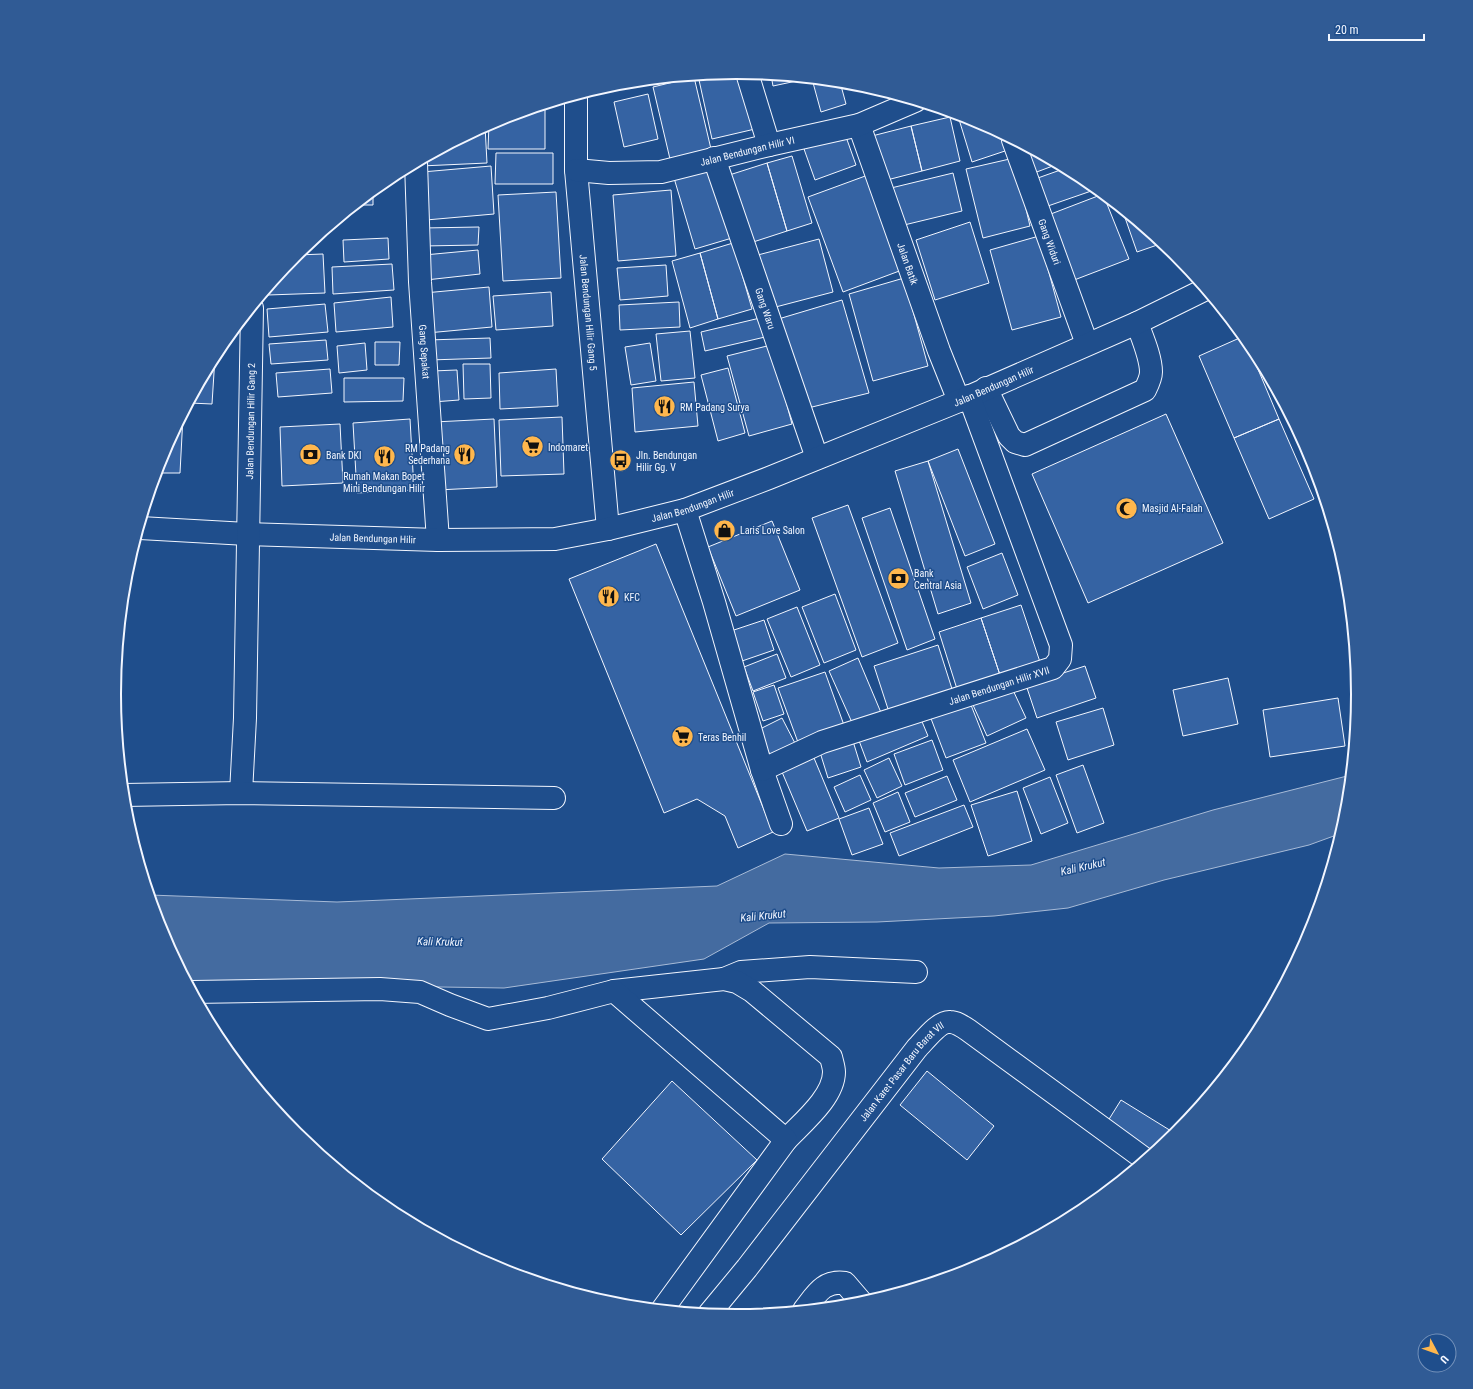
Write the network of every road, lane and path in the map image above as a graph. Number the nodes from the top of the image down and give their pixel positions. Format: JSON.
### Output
{"nodes":[{"id":1,"x":749,"y":79,"type":"edge"},
{"id":2,"x":576,"y":100,"type":"edge"},
{"id":3,"x":908,"y":104,"type":"edge"},
{"id":4,"x":859,"y":125,"type":"junction"},
{"id":5,"x":769,"y":145,"type":"junction"},
{"id":6,"x":1014,"y":145,"type":"edge"},
{"id":7,"x":714,"y":158,"type":"junction"},
{"id":8,"x":416,"y":169,"type":"edge"},
{"id":9,"x":576,"y":170,"type":"junction"},
{"id":10,"x":1200,"y":290,"type":"edge"},
{"id":11,"x":252,"y":315,"type":"edge"},
{"id":12,"x":1137,"y":323,"type":"junction"},
{"id":13,"x":1087,"y":344,"type":"junction"},
{"id":14,"x":971,"y":395,"type":"junction"},
{"id":15,"x":817,"y":458,"type":"junction"},
{"id":16,"x":685,"y":510,"type":"junction"},
{"id":17,"x":144,"y":528,"type":"edge"},
{"id":18,"x":608,"y":529,"type":"junction"},
{"id":19,"x":247,"y":534,"type":"junction"},
{"id":20,"x":438,"y":540,"type":"junction"},
{"id":21,"x":762,"y":770,"type":"junction"},
{"id":22,"x":241,"y":793,"type":"junction"},
{"id":23,"x":129,"y":795,"type":"edge"},
{"id":24,"x":554,"y":798,"type":"dead end"},
{"id":25,"x":781,"y":824,"type":"dead end"},
{"id":26,"x":916,"y":972,"type":"dead end"},
{"id":27,"x":724,"y":979,"type":"junction"},
{"id":28,"x":614,"y":991,"type":"junction"},
{"id":29,"x":198,"y":992,"type":"edge"},
{"id":30,"x":786,"y":1140,"type":"junction"},
{"id":31,"x":1142,"y":1157,"type":"edge"},
{"id":32,"x":857,"y":1298,"type":"edge"},
{"id":33,"x":665,"y":1306,"type":"edge"},
{"id":34,"x":808,"y":1306,"type":"edge"},
{"id":35,"x":713,"y":1309,"type":"edge"}],
"edges":[{"from":1,"to":5,"type":"street"},
{"from":2,"to":9,"type":"street","name":"Jalan Bendungan Hilir Gang 5"},
{"from":3,"to":4,"type":"street","name":"Jalan Bendungan Hilir VI"},
{"from":4,"to":5,"type":"street","name":"Jalan Bendungan Hilir VI"},
{"from":4,"to":14,"type":"street","name":"Jalan Batik"},
{"from":5,"to":7,"type":"street","name":"Jalan Bendungan Hilir VI"},
{"from":6,"to":13,"type":"street","name":"Gang Widuri"},
{"from":7,"to":9,"type":"street","name":"Jalan Bendungan Hilir VI"},
{"from":7,"to":15,"type":"street","name":"Gang Waru"},
{"from":8,"to":20,"type":"street","name":"Gang Sepakat"},
{"from":9,"to":18,"type":"street","name":"Jalan Bendungan Hilir Gang 5"},
{"from":10,"to":12,"type":"street","name":"Jalan Bendungan Hilir"},
{"from":11,"to":19,"type":"street","name":"Jalan Bendungan Hilir Gang 2"},
{"from":12,"to":13,"type":"street","name":"Jalan Bendungan Hilir"},
{"from":12,"to":14,"type":"street"},
{"from":13,"to":14,"type":"street","name":"Jalan Bendungan Hilir"},
{"from":14,"to":15,"type":"street","name":"Jalan Bendungan Hilir"},
{"from":14,"to":21,"type":"street","name":"Jalan Bendungan Hilir XVII"},
{"from":15,"to":16,"type":"street","name":"Jalan Bendungan Hilir"},
{"from":16,"to":18,"type":"street","name":"Jalan Bendungan Hilir"},
{"from":16,"to":21,"type":"street"},
{"from":17,"to":19,"type":"street","name":"Jalan Bendungan Hilir"},
{"from":18,"to":20,"type":"street","name":"Jalan Bendungan Hilir"},
{"from":19,"to":20,"type":"street","name":"Jalan Bendungan Hilir"},
{"from":19,"to":22,"type":"street","name":"Jalan Bendungan Hilir Gang 2"},
{"from":21,"to":25,"type":"street"},
{"from":22,"to":23,"type":"street"},
{"from":22,"to":24,"type":"street"},
{"from":26,"to":27,"type":"street"},
{"from":27,"to":28,"type":"street"},
{"from":27,"to":30,"type":"street"},
{"from":28,"to":29,"type":"street"},
{"from":28,"to":30,"type":"street"},
{"from":30,"to":33,"type":"street"},
{"from":31,"to":35,"type":"street","name":"Jalan Karet Pasar Baru Barat VII"},
{"from":32,"to":34,"type":"street"}]}
